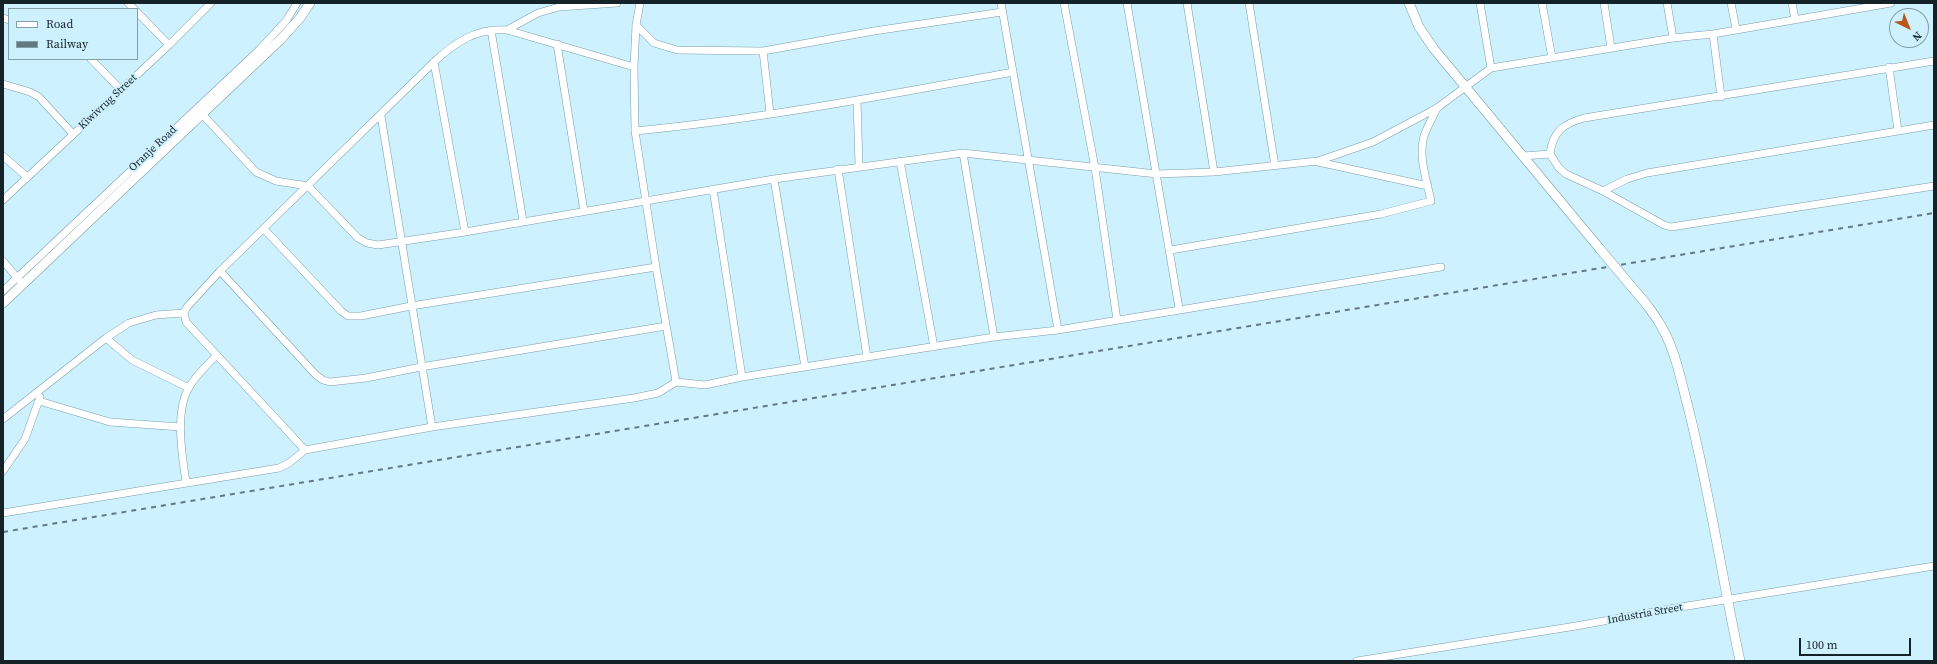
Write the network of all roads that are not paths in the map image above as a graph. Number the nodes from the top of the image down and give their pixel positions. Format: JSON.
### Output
{"nodes":[{"id":1,"x":211,"y":3,"type":"edge"},
{"id":2,"x":310,"y":3,"type":"edge"},
{"id":3,"x":607,"y":3,"type":"edge"},
{"id":4,"x":617,"y":3,"type":"edge"},
{"id":5,"x":640,"y":3,"type":"edge"},
{"id":6,"x":1001,"y":3,"type":"edge"},
{"id":7,"x":1064,"y":3,"type":"edge"},
{"id":8,"x":1127,"y":3,"type":"edge"},
{"id":9,"x":1187,"y":3,"type":"edge"},
{"id":10,"x":1249,"y":3,"type":"edge"},
{"id":11,"x":1409,"y":3,"type":"edge"},
{"id":12,"x":1480,"y":3,"type":"edge"},
{"id":13,"x":1542,"y":3,"type":"edge"},
{"id":14,"x":1604,"y":3,"type":"edge"},
{"id":15,"x":1667,"y":3,"type":"edge"},
{"id":16,"x":1731,"y":3,"type":"edge"},
{"id":17,"x":1792,"y":3,"type":"edge"},
{"id":18,"x":1891,"y":3,"type":"edge"},
{"id":19,"x":294,"y":4,"type":"edge"},
{"id":20,"x":1856,"y":6,"type":"edge"},
{"id":21,"x":304,"y":12,"type":"junction"},
{"id":22,"x":1002,"y":12,"type":"junction"},
{"id":23,"x":138,"y":13,"type":"edge"},
{"id":24,"x":1795,"y":19,"type":"junction"},
{"id":25,"x":636,"y":25,"type":"junction"},
{"id":26,"x":1736,"y":29,"type":"junction"},
{"id":27,"x":491,"y":30,"type":"junction"},
{"id":28,"x":507,"y":30,"type":"junction"},
{"id":29,"x":1713,"y":34,"type":"junction"},
{"id":30,"x":1673,"y":38,"type":"junction"},
{"id":31,"x":557,"y":44,"type":"junction"},
{"id":32,"x":168,"y":45,"type":"junction"},
{"id":33,"x":1611,"y":48,"type":"junction"},
{"id":34,"x":763,"y":51,"type":"junction"},
{"id":35,"x":1552,"y":58,"type":"junction"},
{"id":36,"x":92,"y":60,"type":"edge"},
{"id":37,"x":1934,"y":61,"type":"edge"},
{"id":38,"x":434,"y":62,"type":"junction"},
{"id":39,"x":634,"y":67,"type":"junction"},
{"id":40,"x":1889,"y":67,"type":"junction"},
{"id":41,"x":1491,"y":68,"type":"junction"},
{"id":42,"x":1013,"y":72,"type":"junction"},
{"id":43,"x":3,"y":84,"type":"edge"},
{"id":44,"x":1465,"y":86,"type":"junction"},
{"id":45,"x":121,"y":90,"type":"junction"},
{"id":46,"x":1721,"y":97,"type":"junction"},
{"id":47,"x":857,"y":100,"type":"junction"},
{"id":48,"x":1437,"y":108,"type":"junction"},
{"id":49,"x":202,"y":114,"type":"junction"},
{"id":50,"x":770,"y":114,"type":"junction"},
{"id":51,"x":381,"y":116,"type":"junction"},
{"id":52,"x":1934,"y":125,"type":"edge"},
{"id":53,"x":635,"y":131,"type":"junction"},
{"id":54,"x":1898,"y":131,"type":"junction"},
{"id":55,"x":73,"y":134,"type":"junction"},
{"id":56,"x":963,"y":153,"type":"junction"},
{"id":57,"x":1550,"y":154,"type":"junction"},
{"id":58,"x":3,"y":156,"type":"edge"},
{"id":59,"x":1523,"y":156,"type":"junction"},
{"id":60,"x":900,"y":161,"type":"junction"},
{"id":61,"x":1029,"y":162,"type":"junction"},
{"id":62,"x":1318,"y":162,"type":"junction"},
{"id":63,"x":859,"y":166,"type":"junction"},
{"id":64,"x":1275,"y":166,"type":"junction"},
{"id":65,"x":1095,"y":168,"type":"junction"},
{"id":66,"x":838,"y":169,"type":"junction"},
{"id":67,"x":1214,"y":172,"type":"junction"},
{"id":68,"x":1157,"y":174,"type":"junction"},
{"id":69,"x":26,"y":177,"type":"junction"},
{"id":70,"x":774,"y":178,"type":"junction"},
{"id":71,"x":308,"y":186,"type":"junction"},
{"id":72,"x":1428,"y":186,"type":"junction"},
{"id":73,"x":1934,"y":186,"type":"edge"},
{"id":74,"x":712,"y":189,"type":"junction"},
{"id":75,"x":1603,"y":191,"type":"junction"},
{"id":76,"x":3,"y":200,"type":"edge"},
{"id":77,"x":646,"y":200,"type":"junction"},
{"id":78,"x":584,"y":211,"type":"junction"},
{"id":79,"x":523,"y":221,"type":"junction"},
{"id":80,"x":264,"y":229,"type":"junction"},
{"id":81,"x":465,"y":232,"type":"junction"},
{"id":82,"x":402,"y":242,"type":"junction"},
{"id":83,"x":1171,"y":250,"type":"junction"},
{"id":84,"x":3,"y":261,"type":"edge"},
{"id":85,"x":656,"y":267,"type":"junction"},
{"id":86,"x":1441,"y":267,"type":"dead end"},
{"id":87,"x":220,"y":271,"type":"junction"},
{"id":88,"x":20,"y":281,"type":"junction"},
{"id":89,"x":3,"y":291,"type":"edge"},
{"id":90,"x":3,"y":303,"type":"edge"},
{"id":91,"x":411,"y":306,"type":"junction"},
{"id":92,"x":1180,"y":308,"type":"junction"},
{"id":93,"x":184,"y":313,"type":"junction"},
{"id":94,"x":1117,"y":320,"type":"junction"},
{"id":95,"x":666,"y":326,"type":"junction"},
{"id":96,"x":1058,"y":330,"type":"junction"},
{"id":97,"x":106,"y":338,"type":"junction"},
{"id":98,"x":994,"y":338,"type":"junction"},
{"id":99,"x":934,"y":347,"type":"junction"},
{"id":100,"x":216,"y":356,"type":"junction"},
{"id":101,"x":867,"y":357,"type":"junction"},
{"id":102,"x":421,"y":367,"type":"junction"},
{"id":103,"x":805,"y":367,"type":"junction"},
{"id":104,"x":742,"y":377,"type":"junction"},
{"id":105,"x":676,"y":382,"type":"junction"},
{"id":106,"x":44,"y":388,"type":"junction"},
{"id":107,"x":189,"y":388,"type":"junction"},
{"id":108,"x":39,"y":401,"type":"junction"},
{"id":109,"x":3,"y":420,"type":"edge"},
{"id":110,"x":181,"y":427,"type":"junction"},
{"id":111,"x":432,"y":427,"type":"junction"},
{"id":112,"x":305,"y":450,"type":"junction"},
{"id":113,"x":3,"y":471,"type":"edge"},
{"id":114,"x":186,"y":482,"type":"junction"},
{"id":115,"x":3,"y":513,"type":"edge"},
{"id":116,"x":1934,"y":566,"type":"edge"},
{"id":117,"x":1728,"y":600,"type":"junction"},
{"id":118,"x":1357,"y":661,"type":"edge"},
{"id":119,"x":1740,"y":661,"type":"edge"}],
"edges":[{"from":1,"to":32,"type":"street","name":"Kiwivrug Street"},
{"from":2,"to":21,"type":"street"},
{"from":3,"to":4,"type":"street"},
{"from":3,"to":28,"type":"street"},
{"from":5,"to":25,"type":"street"},
{"from":6,"to":22,"type":"street"},
{"from":7,"to":65,"type":"street"},
{"from":8,"to":68,"type":"street"},
{"from":9,"to":67,"type":"street"},
{"from":10,"to":64,"type":"street"},
{"from":11,"to":44,"type":"street"},
{"from":12,"to":41,"type":"street"},
{"from":13,"to":35,"type":"street"},
{"from":14,"to":33,"type":"street"},
{"from":15,"to":30,"type":"street"},
{"from":16,"to":26,"type":"street"},
{"from":17,"to":24,"type":"street"},
{"from":18,"to":20,"type":"street"},
{"from":19,"to":21,"type":"street"},
{"from":19,"to":88,"type":"street","name":"Oranje Road"},
{"from":20,"to":24,"type":"street"},
{"from":21,"to":49,"type":"street"},
{"from":22,"to":34,"type":"street"},
{"from":22,"to":42,"type":"street"},
{"from":23,"to":32,"type":"street"},
{"from":24,"to":26,"type":"street"},
{"from":25,"to":34,"type":"street"},
{"from":25,"to":39,"type":"street"},
{"from":26,"to":29,"type":"street"},
{"from":27,"to":28,"type":"street"},
{"from":27,"to":38,"type":"street"},
{"from":27,"to":79,"type":"street"},
{"from":28,"to":31,"type":"street"},
{"from":29,"to":30,"type":"street"},
{"from":29,"to":46,"type":"street"},
{"from":30,"to":33,"type":"street"},
{"from":31,"to":39,"type":"street"},
{"from":31,"to":78,"type":"street"},
{"from":32,"to":45,"type":"street","name":"Kiwivrug Street"},
{"from":33,"to":35,"type":"street"},
{"from":34,"to":50,"type":"street"},
{"from":35,"to":41,"type":"street"},
{"from":36,"to":45,"type":"street"},
{"from":37,"to":40,"type":"street"},
{"from":38,"to":51,"type":"street"},
{"from":38,"to":81,"type":"street"},
{"from":39,"to":53,"type":"street"},
{"from":40,"to":46,"type":"street"},
{"from":40,"to":54,"type":"street"},
{"from":41,"to":44,"type":"street"},
{"from":42,"to":47,"type":"street"},
{"from":42,"to":61,"type":"street"},
{"from":43,"to":55,"type":"street"},
{"from":44,"to":48,"type":"street"},
{"from":44,"to":59,"type":"street"},
{"from":45,"to":55,"type":"street","name":"Kiwivrug Street"},
{"from":46,"to":57,"type":"street"},
{"from":47,"to":50,"type":"street"},
{"from":47,"to":63,"type":"street"},
{"from":48,"to":62,"type":"street"},
{"from":48,"to":72,"type":"street"},
{"from":49,"to":71,"type":"street"},
{"from":49,"to":88,"type":"street"},
{"from":50,"to":53,"type":"street"},
{"from":51,"to":71,"type":"street"},
{"from":51,"to":82,"type":"street"},
{"from":52,"to":54,"type":"street"},
{"from":53,"to":77,"type":"street"},
{"from":54,"to":75,"type":"street"},
{"from":55,"to":69,"type":"street","name":"Kiwivrug Street"},
{"from":56,"to":60,"type":"street"},
{"from":56,"to":61,"type":"street"},
{"from":56,"to":98,"type":"street"},
{"from":57,"to":59,"type":"street"},
{"from":57,"to":75,"type":"street"},
{"from":58,"to":69,"type":"street"},
{"from":59,"to":117,"type":"street","bridge":true},
{"from":60,"to":63,"type":"street"},
{"from":60,"to":99,"type":"street"},
{"from":61,"to":65,"type":"street"},
{"from":61,"to":96,"type":"street"},
{"from":62,"to":64,"type":"street"},
{"from":62,"to":72,"type":"street"},
{"from":63,"to":66,"type":"street"},
{"from":64,"to":67,"type":"street"},
{"from":65,"to":68,"type":"street"},
{"from":65,"to":94,"type":"street"},
{"from":66,"to":70,"type":"street"},
{"from":66,"to":101,"type":"street"},
{"from":67,"to":68,"type":"street"},
{"from":68,"to":83,"type":"street"},
{"from":69,"to":76,"type":"street","name":"Kiwivrug Street"},
{"from":70,"to":74,"type":"street"},
{"from":70,"to":103,"type":"street"},
{"from":71,"to":80,"type":"street"},
{"from":71,"to":82,"type":"street"},
{"from":72,"to":83,"type":"street"},
{"from":73,"to":75,"type":"street"},
{"from":74,"to":77,"type":"street"},
{"from":74,"to":104,"type":"street"},
{"from":77,"to":78,"type":"street"},
{"from":77,"to":85,"type":"street"},
{"from":78,"to":79,"type":"street"},
{"from":79,"to":81,"type":"street"},
{"from":80,"to":87,"type":"street"},
{"from":80,"to":91,"type":"street"},
{"from":81,"to":82,"type":"street"},
{"from":82,"to":91,"type":"street"},
{"from":83,"to":92,"type":"street"},
{"from":84,"to":88,"type":"street"},
{"from":85,"to":91,"type":"street"},
{"from":85,"to":95,"type":"street"},
{"from":86,"to":92,"type":"street"},
{"from":87,"to":93,"type":"street"},
{"from":87,"to":102,"type":"street"},
{"from":88,"to":89,"type":"street","name":"Oranje Road"},
{"from":88,"to":90,"type":"street"},
{"from":91,"to":102,"type":"street"},
{"from":92,"to":94,"type":"street"},
{"from":93,"to":97,"type":"street"},
{"from":93,"to":100,"type":"street"},
{"from":94,"to":96,"type":"street"},
{"from":95,"to":102,"type":"street"},
{"from":95,"to":105,"type":"street"},
{"from":96,"to":98,"type":"street"},
{"from":97,"to":106,"type":"street"},
{"from":97,"to":107,"type":"street"},
{"from":98,"to":99,"type":"street"},
{"from":99,"to":101,"type":"street"},
{"from":100,"to":107,"type":"street"},
{"from":100,"to":112,"type":"street"},
{"from":101,"to":103,"type":"street"},
{"from":102,"to":111,"type":"street"},
{"from":103,"to":104,"type":"street"},
{"from":104,"to":105,"type":"street"},
{"from":105,"to":111,"type":"street"},
{"from":106,"to":108,"type":"street"},
{"from":106,"to":109,"type":"street"},
{"from":107,"to":110,"type":"street"},
{"from":108,"to":110,"type":"street"},
{"from":108,"to":113,"type":"street"},
{"from":110,"to":114,"type":"street"},
{"from":111,"to":112,"type":"street"},
{"from":112,"to":114,"type":"street"},
{"from":114,"to":115,"type":"street"},
{"from":116,"to":117,"type":"street","name":"Industria Street"},
{"from":117,"to":118,"type":"street","name":"Industria Street"},
{"from":117,"to":119,"type":"street"}]}
